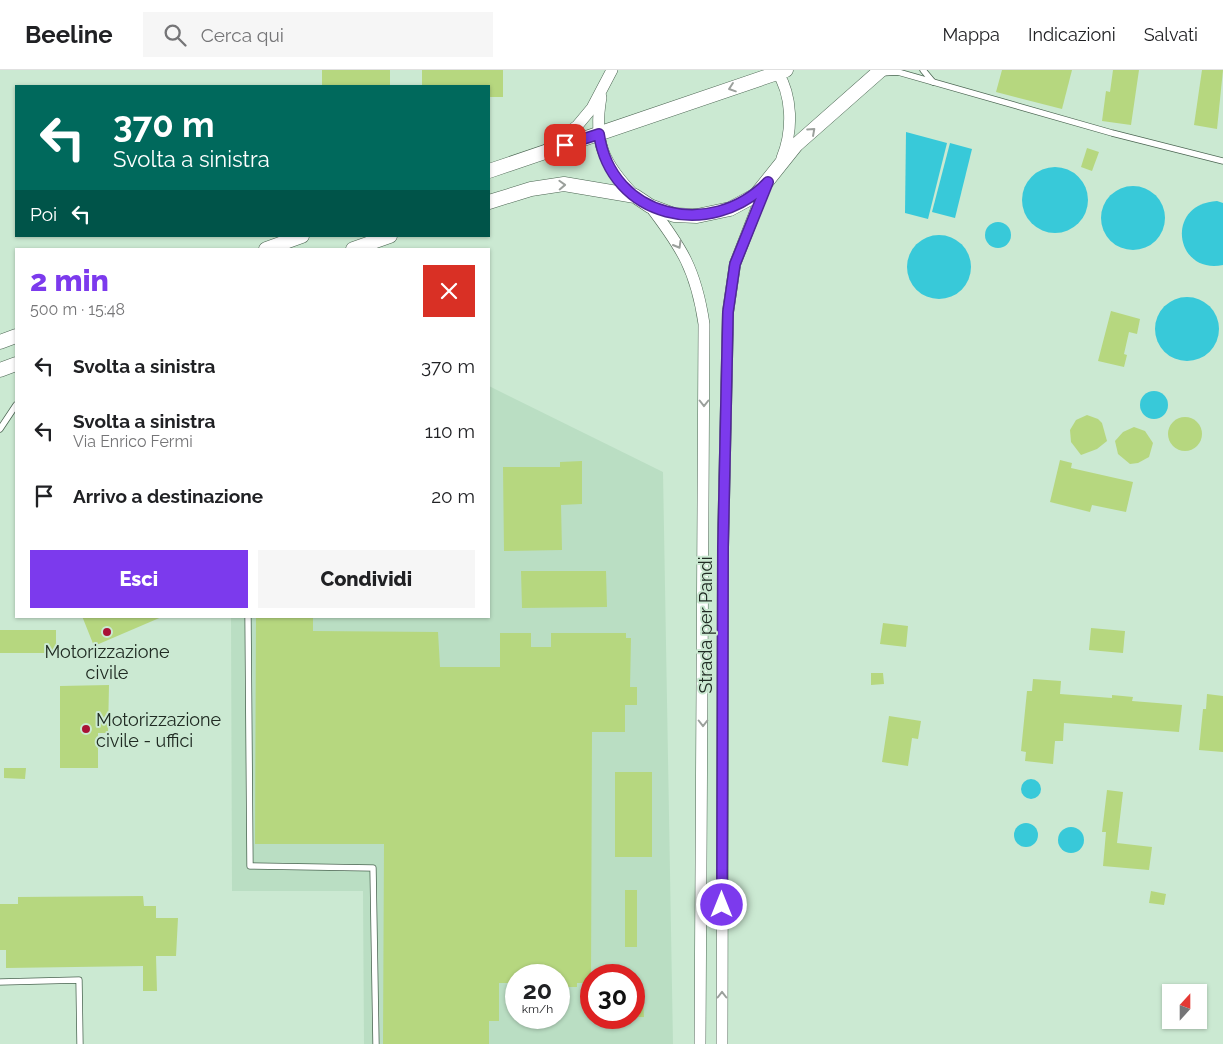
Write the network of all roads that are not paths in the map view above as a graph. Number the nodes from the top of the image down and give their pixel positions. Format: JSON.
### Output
{"nodes":[{"id":1,"x":612,"y":70,"type":"edge"},
{"id":2,"x":924,"y":70,"type":"edge"},
{"id":3,"x":780,"y":71,"type":"edge"},
{"id":4,"x":879,"y":72,"type":"edge"},
{"id":5,"x":935,"y":84,"type":"junction"},
{"id":6,"x":601,"y":93,"type":"junction"},
{"id":7,"x":599,"y":134,"type":"junction"},
{"id":8,"x":535,"y":156,"type":"junction"},
{"id":9,"x":1223,"y":161,"type":"edge"},
{"id":10,"x":778,"y":166,"type":"junction"},
{"id":11,"x":490,"y":171,"type":"edge"},
{"id":12,"x":768,"y":182,"type":"junction"},
{"id":13,"x":635,"y":196,"type":"junction"},
{"id":14,"x":490,"y":202,"type":"edge"},
{"id":15,"x":650,"y":206,"type":"junction"},
{"id":16,"x":299,"y":237,"type":"edge"},
{"id":17,"x":387,"y":237,"type":"edge"},
{"id":18,"x":269,"y":248,"type":"edge"},
{"id":19,"x":356,"y":248,"type":"edge"},
{"id":20,"x":15,"y":336,"type":"edge"},
{"id":21,"x":0,"y":342,"type":"edge"},
{"id":22,"x":15,"y":364,"type":"edge"},
{"id":23,"x":0,"y":370,"type":"edge"},
{"id":24,"x":15,"y":406,"type":"edge"},
{"id":25,"x":0,"y":429,"type":"edge"},
{"id":26,"x":248,"y":618,"type":"edge"},
{"id":27,"x":0,"y":982,"type":"edge"},
{"id":28,"x":80,"y":1044,"type":"edge"},
{"id":29,"x":376,"y":1044,"type":"edge"},
{"id":30,"x":700,"y":1044,"type":"edge"},
{"id":31,"x":722,"y":1044,"type":"edge"}],
"edges":[{"from":1,"to":6,"type":"street"},
{"from":2,"to":5,"type":"lane"},
{"from":3,"to":7,"type":"street","one_way":true},
{"from":3,"to":10,"type":"street"},
{"from":4,"to":5,"type":"lane"},
{"from":10,"to":4,"type":"street","one_way":true},
{"from":5,"to":9,"type":"lane"},
{"from":6,"to":7,"type":"street"},
{"from":6,"to":8,"type":"street"},
{"from":7,"to":8,"type":"street"},
{"from":7,"to":13,"type":"street"},
{"from":8,"to":11,"type":"street"},
{"from":10,"to":12,"type":"street"},
{"from":12,"to":15,"type":"street"},
{"from":31,"to":12,"type":"street","name":"Strada per Pandi","one_way":true},
{"from":14,"to":13,"type":"street","one_way":true},
{"from":13,"to":15,"type":"street"},
{"from":15,"to":30,"type":"street","name":"Strada per Pandi","one_way":true},
{"from":16,"to":18,"type":"street"},
{"from":17,"to":19,"type":"street"},
{"from":20,"to":21,"type":"street"},
{"from":22,"to":23,"type":"street"},
{"from":24,"to":25,"type":"lane"},
{"from":26,"to":29,"type":"lane"},
{"from":27,"to":28,"type":"lane"}]}
